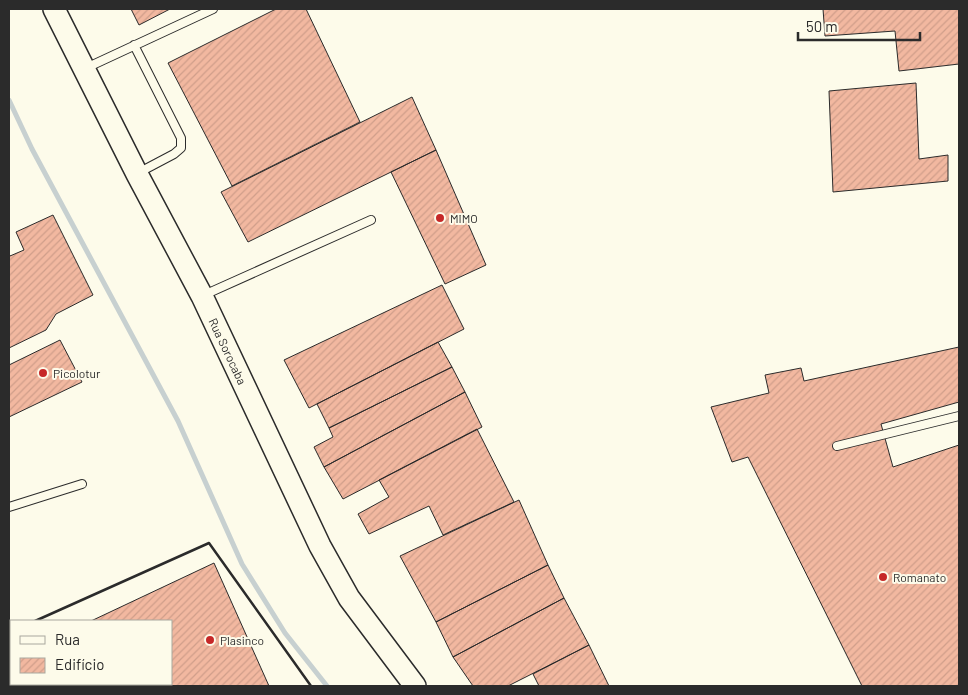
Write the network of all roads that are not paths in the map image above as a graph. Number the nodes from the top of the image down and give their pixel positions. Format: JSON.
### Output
{"nodes":[{"id":1,"x":54,"y":9,"type":"edge"},
{"id":2,"x":213,"y":9,"type":"edge"},
{"id":3,"x":134,"y":45,"type":"junction"},
{"id":4,"x":84,"y":69,"type":"junction"},
{"id":5,"x":137,"y":174,"type":"junction"},
{"id":6,"x":370,"y":220,"type":"dead end"},
{"id":7,"x":202,"y":296,"type":"junction"},
{"id":8,"x":959,"y":416,"type":"edge"},
{"id":9,"x":837,"y":446,"type":"dead end"},
{"id":10,"x":82,"y":484,"type":"dead end"},
{"id":11,"x":9,"y":507,"type":"edge"},
{"id":12,"x":415,"y":686,"type":"edge"}],
"edges":[{"from":1,"to":4,"type":"street","name":"Rua Sorocaba"},
{"from":2,"to":3,"type":"lane"},
{"from":3,"to":4,"type":"lane"},
{"from":3,"to":5,"type":"lane"},
{"from":4,"to":5,"type":"street","name":"Rua Sorocaba"},
{"from":5,"to":7,"type":"street","name":"Rua Sorocaba"},
{"from":6,"to":7,"type":"lane"},
{"from":7,"to":12,"type":"street","name":"Rua Sorocaba"},
{"from":8,"to":9,"type":"lane"},
{"from":10,"to":11,"type":"lane"}]}
